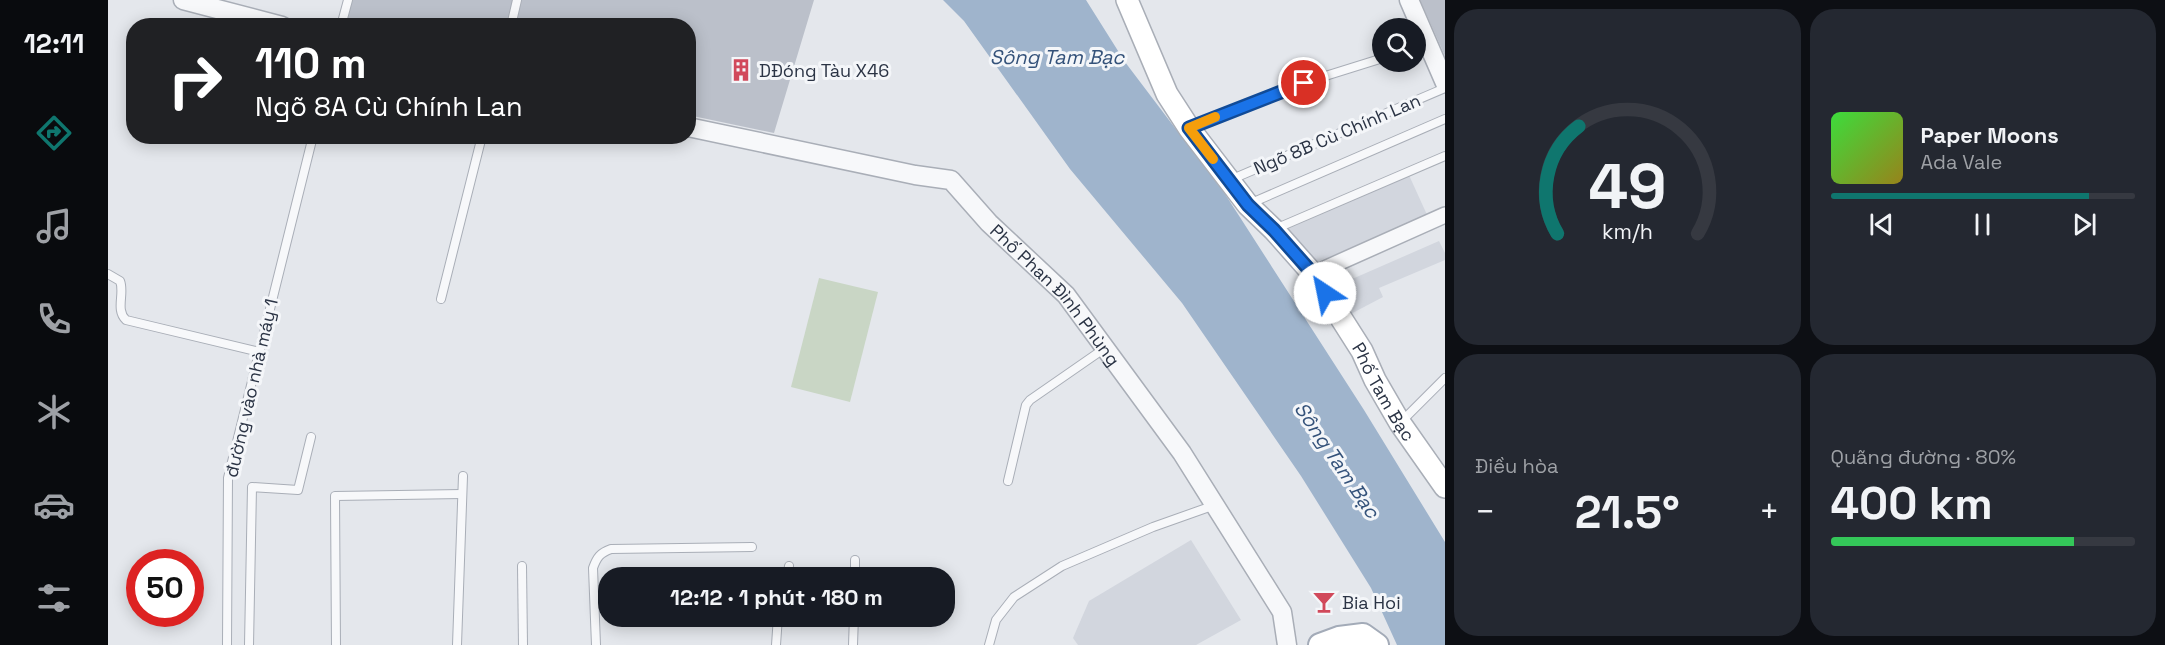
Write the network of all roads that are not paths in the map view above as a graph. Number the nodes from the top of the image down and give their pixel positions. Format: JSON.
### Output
{"nodes":[{"id":1,"x":183,"y":0,"type":"edge"},
{"id":2,"x":348,"y":0,"type":"edge"},
{"id":3,"x":517,"y":0,"type":"edge"},
{"id":4,"x":1127,"y":0,"type":"edge"},
{"id":5,"x":1409,"y":0,"type":"edge"},
{"id":6,"x":252,"y":18,"type":"edge"},
{"id":7,"x":343,"y":18,"type":"edge"},
{"id":8,"x":512,"y":18,"type":"edge"},
{"id":9,"x":1372,"y":61,"type":"edge"},
{"id":10,"x":1445,"y":85,"type":"edge"},
{"id":11,"x":1445,"y":119,"type":"edge"},
{"id":12,"x":1189,"y":128,"type":"junction"},
{"id":13,"x":696,"y":129,"type":"edge"},
{"id":14,"x":311,"y":144,"type":"edge"},
{"id":15,"x":480,"y":144,"type":"edge"},
{"id":16,"x":1445,"y":156,"type":"edge"},
{"id":17,"x":1229,"y":181,"type":"junction"},
{"id":18,"x":1248,"y":205,"type":"junction"},
{"id":19,"x":1445,"y":215,"type":"edge"},
{"id":20,"x":1274,"y":230,"type":"junction"},
{"id":21,"x":108,"y":274,"type":"edge"},
{"id":22,"x":1313,"y":274,"type":"junction"},
{"id":23,"x":441,"y":300,"type":"dead end"},
{"id":24,"x":1105,"y":348,"type":"junction"},
{"id":25,"x":260,"y":352,"type":"junction"},
{"id":26,"x":1445,"y":378,"type":"edge"},
{"id":27,"x":1400,"y":423,"type":"junction"},
{"id":28,"x":311,"y":437,"type":"dead end"},
{"id":29,"x":463,"y":476,"type":"dead end"},
{"id":30,"x":1008,"y":481,"type":"dead end"},
{"id":31,"x":1445,"y":487,"type":"edge"},
{"id":32,"x":462,"y":494,"type":"junction"},
{"id":33,"x":1215,"y":505,"type":"junction"},
{"id":34,"x":752,"y":548,"type":"dead end"},
{"id":35,"x":855,"y":560,"type":"dead end"},
{"id":36,"x":522,"y":566,"type":"dead end"},
{"id":37,"x":855,"y":567,"type":"edge"},
{"id":38,"x":777,"y":627,"type":"edge"},
{"id":39,"x":854,"y":627,"type":"edge"},
{"id":40,"x":227,"y":645,"type":"edge"},
{"id":41,"x":249,"y":645,"type":"edge"},
{"id":42,"x":336,"y":645,"type":"edge"},
{"id":43,"x":458,"y":645,"type":"edge"},
{"id":44,"x":523,"y":645,"type":"edge"},
{"id":45,"x":596,"y":645,"type":"edge"},
{"id":46,"x":776,"y":645,"type":"edge"},
{"id":47,"x":853,"y":645,"type":"edge"},
{"id":48,"x":989,"y":645,"type":"edge"},
{"id":49,"x":1287,"y":645,"type":"edge"},
{"id":50,"x":1320,"y":645,"type":"edge"},
{"id":51,"x":1377,"y":645,"type":"edge"}],
"edges":[{"from":1,"to":6,"type":"street"},
{"from":2,"to":7,"type":"lane"},
{"from":3,"to":8,"type":"lane"},
{"from":4,"to":12,"type":"main road","name":"Phố Tam Bạc"},
{"from":5,"to":10,"type":"street"},
{"from":9,"to":12,"type":"lane"},
{"from":10,"to":17,"type":"lane","name":"Ngõ 8B Cù Chính Lan"},
{"from":11,"to":18,"type":"lane"},
{"from":12,"to":17,"type":"main road","name":"Phố Tam Bạc"},
{"from":13,"to":24,"type":"street","name":"Phố Phan Đình Phùng"},
{"from":14,"to":25,"type":"lane","name":"đường vào nhà máy 1"},
{"from":15,"to":23,"type":"lane"},
{"from":16,"to":20,"type":"lane"},
{"from":17,"to":18,"type":"main road","name":"Phố Tam Bạc"},
{"from":18,"to":20,"type":"main road","name":"Phố Tam Bạc"},
{"from":19,"to":22,"type":"street"},
{"from":20,"to":22,"type":"main road","name":"Phố Tam Bạc"},
{"from":21,"to":25,"type":"lane"},
{"from":22,"to":27,"type":"main road","name":"Phố Tam Bạc"},
{"from":24,"to":30,"type":"lane"},
{"from":24,"to":33,"type":"street","name":"Phố Phan Đình Phùng"},
{"from":25,"to":40,"type":"lane","name":"đường vào nhà máy 1"},
{"from":26,"to":27,"type":"lane"},
{"from":27,"to":31,"type":"main road","name":"Phố Tam Bạc"},
{"from":28,"to":41,"type":"lane"},
{"from":29,"to":32,"type":"lane"},
{"from":32,"to":42,"type":"lane"},
{"from":32,"to":43,"type":"lane"},
{"from":33,"to":48,"type":"lane"},
{"from":33,"to":49,"type":"street","name":"Phố Phan Đình Phùng"},
{"from":34,"to":45,"type":"lane"},
{"from":35,"to":37,"type":"lane"},
{"from":36,"to":44,"type":"lane"},
{"from":38,"to":46,"type":"lane"},
{"from":39,"to":47,"type":"lane"},
{"from":50,"to":51,"type":"main road"}]}
